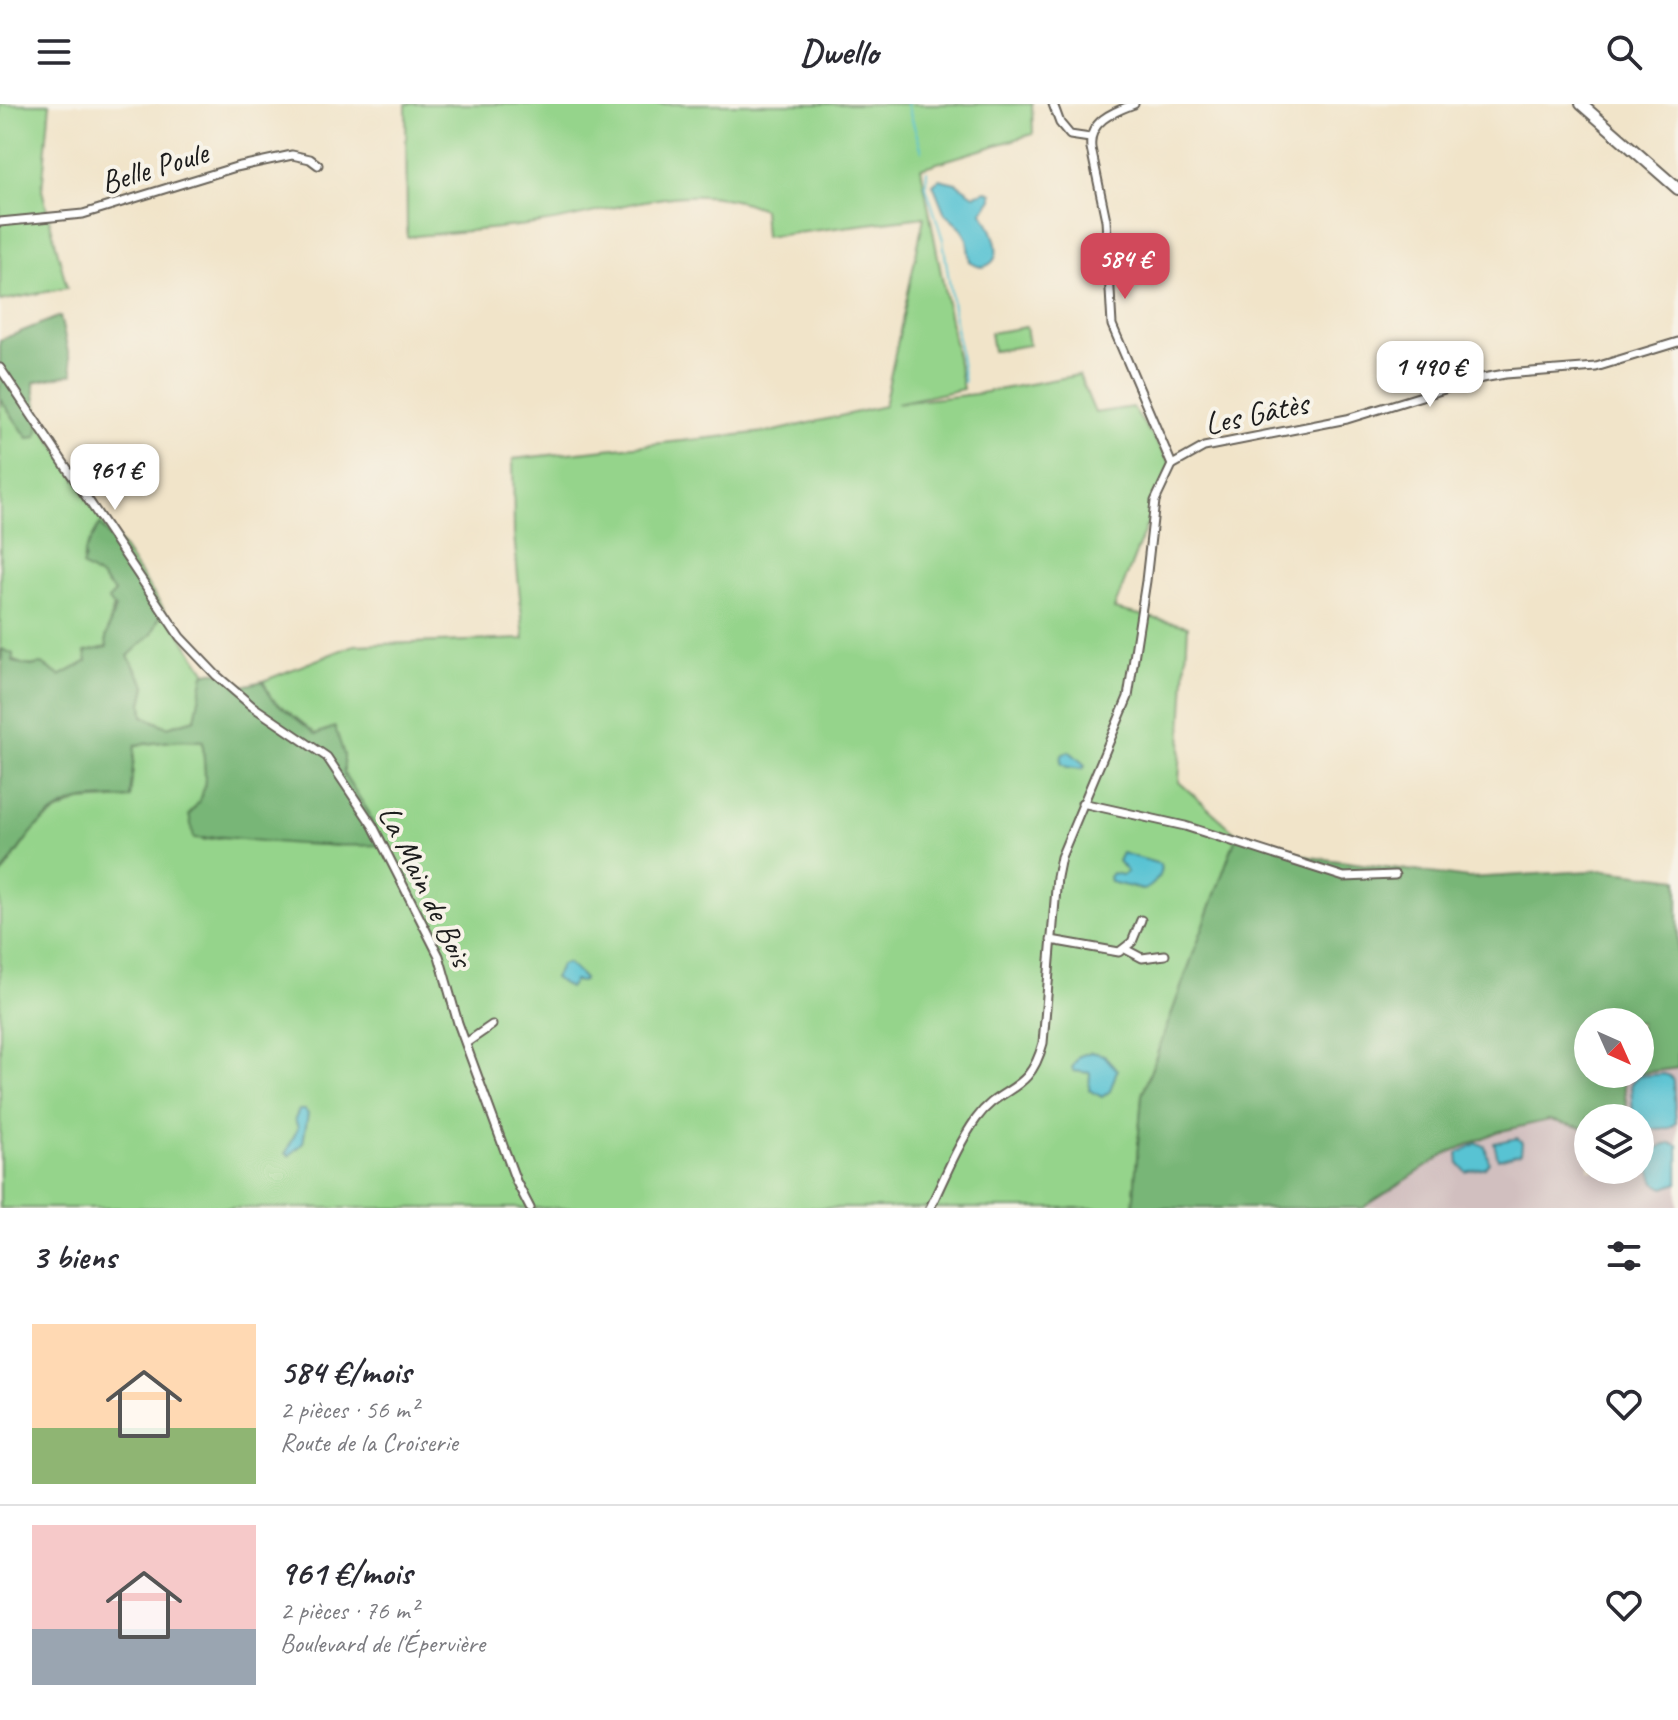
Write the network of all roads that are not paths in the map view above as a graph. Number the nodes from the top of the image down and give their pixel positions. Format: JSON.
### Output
{"nodes":[{"id":1,"x":1053,"y":104,"type":"edge"},
{"id":2,"x":1134,"y":104,"type":"edge"},
{"id":3,"x":1581,"y":104,"type":"edge"},
{"id":4,"x":1090,"y":138,"type":"junction"},
{"id":5,"x":318,"y":165,"type":"dead end"},
{"id":6,"x":1678,"y":189,"type":"edge"},
{"id":7,"x":0,"y":222,"type":"edge"},
{"id":8,"x":1678,"y":342,"type":"edge"},
{"id":9,"x":0,"y":368,"type":"edge"},
{"id":10,"x":1172,"y":465,"type":"junction"},
{"id":11,"x":1082,"y":803,"type":"junction"},
{"id":12,"x":1395,"y":875,"type":"dead end"},
{"id":13,"x":1141,"y":920,"type":"dead end"},
{"id":14,"x":1051,"y":940,"type":"junction"},
{"id":15,"x":1125,"y":949,"type":"junction"},
{"id":16,"x":1165,"y":955,"type":"dead end"},
{"id":17,"x":492,"y":1025,"type":"dead end"},
{"id":18,"x":466,"y":1043,"type":"junction"},
{"id":19,"x":530,"y":1208,"type":"edge"},
{"id":20,"x":930,"y":1208,"type":"edge"}],
"edges":[{"from":1,"to":4,"type":"street"},
{"from":2,"to":4,"type":"street"},
{"from":3,"to":6,"type":"main road"},
{"from":4,"to":10,"type":"street"},
{"from":5,"to":7,"type":"street","name":"Belle Poule"},
{"from":8,"to":10,"type":"street","name":"Les Gâtès"},
{"from":9,"to":18,"type":"street","name":"La Main de Bois"},
{"from":10,"to":11,"type":"street"},
{"from":11,"to":12,"type":"street"},
{"from":11,"to":14,"type":"street"},
{"from":13,"to":15,"type":"street"},
{"from":14,"to":15,"type":"street"},
{"from":14,"to":20,"type":"street"},
{"from":15,"to":16,"type":"street"},
{"from":17,"to":18,"type":"street"},
{"from":18,"to":19,"type":"street","name":"La Main de Bois"}]}
